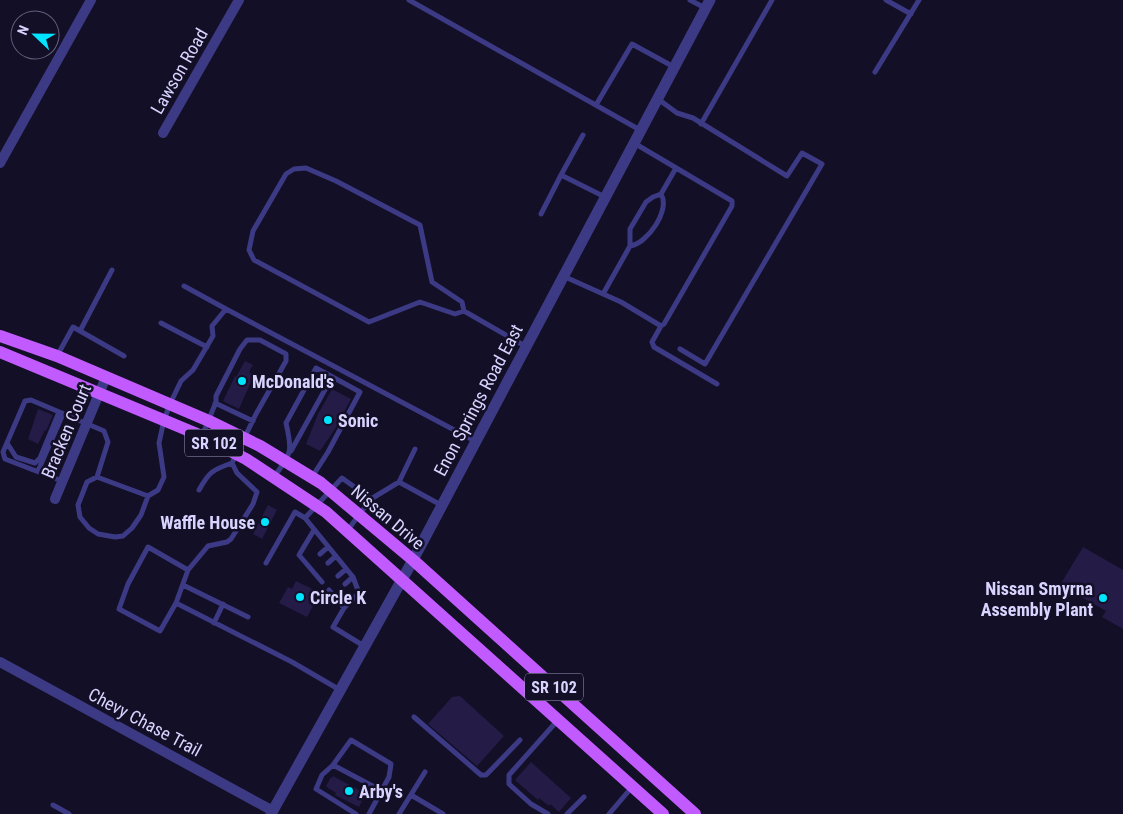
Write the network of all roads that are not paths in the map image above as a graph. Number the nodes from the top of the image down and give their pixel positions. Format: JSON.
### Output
{"nodes":[{"id":1,"x":90,"y":0,"type":"edge"},
{"id":2,"x":239,"y":0,"type":"edge"},
{"id":3,"x":410,"y":0,"type":"edge"},
{"id":4,"x":690,"y":0,"type":"edge"},
{"id":5,"x":772,"y":0,"type":"edge"},
{"id":6,"x":886,"y":0,"type":"edge"},
{"id":7,"x":919,"y":0,"type":"edge"},
{"id":8,"x":708,"y":4,"type":"edge"},
{"id":9,"x":911,"y":14,"type":"junction"},
{"id":10,"x":674,"y":67,"type":"junction"},
{"id":11,"x":875,"y":72,"type":"dead end"},
{"id":12,"x":657,"y":99,"type":"junction"},
{"id":13,"x":596,"y":105,"type":"junction"},
{"id":14,"x":701,"y":124,"type":"junction"},
{"id":15,"x":640,"y":131,"type":"junction"},
{"id":16,"x":163,"y":132,"type":"dead end"},
{"id":17,"x":583,"y":135,"type":"dead end"},
{"id":18,"x":634,"y":143,"type":"junction"},
{"id":19,"x":0,"y":163,"type":"edge"},
{"id":20,"x":676,"y":168,"type":"junction"},
{"id":21,"x":562,"y":175,"type":"junction"},
{"id":22,"x":661,"y":194,"type":"junction"},
{"id":23,"x":605,"y":197,"type":"junction"},
{"id":24,"x":541,"y":214,"type":"dead end"},
{"id":25,"x":630,"y":246,"type":"junction"},
{"id":26,"x":112,"y":270,"type":"dead end"},
{"id":27,"x":563,"y":276,"type":"junction"},
{"id":28,"x":184,"y":286,"type":"dead end"},
{"id":29,"x":603,"y":294,"type":"junction"},
{"id":30,"x":226,"y":308,"type":"junction"},
{"id":31,"x":464,"y":311,"type":"junction"},
{"id":32,"x":161,"y":323,"type":"dead end"},
{"id":33,"x":661,"y":326,"type":"junction"},
{"id":34,"x":80,"y":331,"type":"junction"},
{"id":35,"x":0,"y":336,"type":"edge"},
{"id":36,"x":292,"y":343,"type":"junction"},
{"id":37,"x":526,"y":346,"type":"junction"},
{"id":38,"x":207,"y":347,"type":"junction"},
{"id":39,"x":680,"y":349,"type":"dead end"},
{"id":40,"x":0,"y":352,"type":"edge"},
{"id":41,"x":286,"y":354,"type":"junction"},
{"id":42,"x":57,"y":356,"type":"junction"},
{"id":43,"x":124,"y":356,"type":"dead end"},
{"id":44,"x":320,"y":358,"type":"junction"},
{"id":45,"x":316,"y":368,"type":"junction"},
{"id":46,"x":106,"y":377,"type":"junction"},
{"id":47,"x":332,"y":377,"type":"junction"},
{"id":48,"x":366,"y":383,"type":"junction"},
{"id":49,"x":717,"y":384,"type":"dead end"},
{"id":50,"x":360,"y":392,"type":"junction"},
{"id":51,"x":99,"y":393,"type":"junction"},
{"id":52,"x":170,"y":404,"type":"junction"},
{"id":53,"x":215,"y":404,"type":"junction"},
{"id":54,"x":61,"y":413,"type":"junction"},
{"id":55,"x":164,"y":420,"type":"junction"},
{"id":56,"x":208,"y":421,"type":"junction"},
{"id":57,"x":253,"y":421,"type":"junction"},
{"id":58,"x":86,"y":424,"type":"junction"},
{"id":59,"x":201,"y":436,"type":"junction"},
{"id":60,"x":244,"y":438,"type":"junction"},
{"id":61,"x":476,"y":441,"type":"junction"},
{"id":62,"x":6,"y":443,"type":"junction"},
{"id":63,"x":415,"y":449,"type":"dead end"},
{"id":64,"x":288,"y":457,"type":"junction"},
{"id":65,"x":234,"y":459,"type":"junction"},
{"id":66,"x":38,"y":472,"type":"junction"},
{"id":67,"x":97,"y":477,"type":"junction"},
{"id":68,"x":274,"y":478,"type":"junction"},
{"id":69,"x":311,"y":478,"type":"junction"},
{"id":70,"x":62,"y":481,"type":"junction"},
{"id":71,"x":399,"y":482,"type":"junction"},
{"id":72,"x":199,"y":490,"type":"dead end"},
{"id":73,"x":330,"y":492,"type":"junction"},
{"id":74,"x":148,"y":496,"type":"junction"},
{"id":75,"x":55,"y":499,"type":"dead end"},
{"id":76,"x":371,"y":499,"type":"junction"},
{"id":77,"x":442,"y":505,"type":"junction"},
{"id":78,"x":318,"y":506,"type":"junction"},
{"id":79,"x":360,"y":516,"type":"junction"},
{"id":80,"x":305,"y":518,"type":"junction"},
{"id":81,"x":314,"y":530,"type":"junction"},
{"id":82,"x":347,"y":530,"type":"junction"},
{"id":83,"x":328,"y":547,"type":"junction"},
{"id":84,"x":320,"y":554,"type":"dead end"},
{"id":85,"x":336,"y":556,"type":"junction"},
{"id":86,"x":413,"y":560,"type":"junction"},
{"id":87,"x":312,"y":561,"type":"dead end"},
{"id":88,"x":266,"y":563,"type":"dead end"},
{"id":89,"x":328,"y":563,"type":"dead end"},
{"id":90,"x":307,"y":565,"type":"junction"},
{"id":91,"x":346,"y":569,"type":"junction"},
{"id":92,"x":188,"y":570,"type":"junction"},
{"id":93,"x":338,"y":576,"type":"dead end"},
{"id":94,"x":353,"y":577,"type":"junction"},
{"id":95,"x":401,"y":579,"type":"junction"},
{"id":96,"x":322,"y":582,"type":"dead end"},
{"id":97,"x":345,"y":584,"type":"dead end"},
{"id":98,"x":183,"y":585,"type":"junction"},
{"id":99,"x":333,"y":592,"type":"dead end"},
{"id":100,"x":176,"y":603,"type":"junction"},
{"id":101,"x":222,"y":604,"type":"junction"},
{"id":102,"x":344,"y":608,"type":"junction"},
{"id":103,"x":248,"y":617,"type":"dead end"},
{"id":104,"x":214,"y":623,"type":"junction"},
{"id":105,"x":364,"y":646,"type":"junction"},
{"id":106,"x":0,"y":662,"type":"edge"},
{"id":107,"x":340,"y":690,"type":"junction"},
{"id":108,"x":414,"y":717,"type":"dead end"},
{"id":109,"x":558,"y":720,"type":"junction"},
{"id":110,"x":520,"y":740,"type":"dead end"},
{"id":111,"x":333,"y":765,"type":"junction"},
{"id":112,"x":425,"y":772,"type":"dead end"},
{"id":113,"x":632,"y":786,"type":"junction"},
{"id":114,"x":382,"y":791,"type":"junction"},
{"id":115,"x":411,"y":795,"type":"junction"},
{"id":116,"x":584,"y":797,"type":"dead end"},
{"id":117,"x":53,"y":805,"type":"dead end"},
{"id":118,"x":275,"y":813,"type":"edge"},
{"id":119,"x":69,"y":814,"type":"edge"},
{"id":120,"x":354,"y":814,"type":"edge"},
{"id":121,"x":369,"y":814,"type":"edge"},
{"id":122,"x":400,"y":814,"type":"edge"},
{"id":123,"x":443,"y":814,"type":"edge"},
{"id":124,"x":548,"y":814,"type":"edge"},
{"id":125,"x":567,"y":814,"type":"edge"},
{"id":126,"x":609,"y":814,"type":"edge"},
{"id":127,"x":663,"y":814,"type":"edge"},
{"id":128,"x":695,"y":814,"type":"edge"}],
"edges":[{"from":1,"to":19,"type":"street"},
{"from":2,"to":16,"type":"street","name":"Lawson Road"},
{"from":3,"to":13,"type":"lane"},
{"from":4,"to":8,"type":"lane"},
{"from":5,"to":14,"type":"lane"},
{"from":6,"to":9,"type":"lane"},
{"from":7,"to":9,"type":"lane"},
{"from":8,"to":10,"type":"street","name":"Enon Springs Road East"},
{"from":9,"to":11,"type":"lane"},
{"from":10,"to":12,"type":"street","name":"Enon Springs Road East"},
{"from":10,"to":13,"type":"lane"},
{"from":12,"to":14,"type":"lane"},
{"from":12,"to":15,"type":"street","name":"Enon Springs Road East"},
{"from":13,"to":15,"type":"lane"},
{"from":14,"to":39,"type":"lane"},
{"from":15,"to":18,"type":"street","name":"Enon Springs Road East"},
{"from":17,"to":21,"type":"lane"},
{"from":18,"to":20,"type":"lane"},
{"from":18,"to":23,"type":"street","name":"Enon Springs Road East"},
{"from":20,"to":22,"type":"lane"},
{"from":20,"to":33,"type":"lane"},
{"from":21,"to":23,"type":"lane"},
{"from":21,"to":24,"type":"lane"},
{"from":22,"to":25,"type":"lane"},
{"from":22,"to":25,"type":"lane"},
{"from":23,"to":27,"type":"street","name":"Enon Springs Road East"},
{"from":25,"to":29,"type":"lane"},
{"from":26,"to":34,"type":"lane"},
{"from":27,"to":29,"type":"lane"},
{"from":27,"to":37,"type":"street","name":"Enon Springs Road East"},
{"from":28,"to":30,"type":"lane"},
{"from":29,"to":33,"type":"lane"},
{"from":30,"to":36,"type":"lane"},
{"from":30,"to":38,"type":"lane"},
{"from":31,"to":31,"type":"lane"},
{"from":31,"to":37,"type":"lane"},
{"from":32,"to":38,"type":"lane"},
{"from":33,"to":49,"type":"lane"},
{"from":34,"to":42,"type":"lane"},
{"from":34,"to":43,"type":"lane"},
{"from":35,"to":42,"type":"main road","name":"Nissan Drive","number":"SR 102"},
{"from":36,"to":41,"type":"lane"},
{"from":36,"to":44,"type":"lane"},
{"from":37,"to":61,"type":"street","name":"Enon Springs Road East"},
{"from":38,"to":52,"type":"lane"},
{"from":40,"to":51,"type":"main road","name":"Nissan Drive","number":"SR 102"},
{"from":41,"to":53,"type":"lane"},
{"from":41,"to":57,"type":"lane"},
{"from":42,"to":46,"type":"main road","name":"Nissan Drive","number":"SR 102"},
{"from":44,"to":45,"type":"lane"},
{"from":44,"to":48,"type":"lane"},
{"from":45,"to":47,"type":"lane"},
{"from":45,"to":64,"type":"lane"},
{"from":46,"to":51,"type":"street","name":"Bracken Court"},
{"from":46,"to":52,"type":"main road","name":"Nissan Drive","number":"SR 102"},
{"from":47,"to":50,"type":"lane"},
{"from":47,"to":64,"type":"lane"},
{"from":48,"to":50,"type":"lane"},
{"from":48,"to":61,"type":"lane"},
{"from":50,"to":69,"type":"lane"},
{"from":51,"to":55,"type":"main road","name":"Nissan Drive","number":"SR 102"},
{"from":51,"to":58,"type":"street","name":"Bracken Court"},
{"from":52,"to":55,"type":"lane"},
{"from":52,"to":56,"type":"main road","name":"Nissan Drive","number":"SR 102"},
{"from":53,"to":56,"type":"lane"},
{"from":53,"to":57,"type":"lane"},
{"from":54,"to":58,"type":"lane"},
{"from":54,"to":62,"type":"lane"},
{"from":54,"to":62,"type":"lane"},
{"from":54,"to":66,"type":"lane"},
{"from":55,"to":59,"type":"main road","name":"Nissan Drive","number":"SR 102"},
{"from":55,"to":74,"type":"lane"},
{"from":56,"to":59,"type":"lane"},
{"from":56,"to":60,"type":"main road","name":"Nissan Drive","number":"SR 102"},
{"from":57,"to":60,"type":"lane"},
{"from":58,"to":67,"type":"lane"},
{"from":58,"to":70,"type":"street","name":"Bracken Court"},
{"from":59,"to":65,"type":"main road","name":"Nissan Drive","number":"SR 102"},
{"from":60,"to":64,"type":"main road","name":"Nissan Drive","number":"SR 102"},
{"from":60,"to":65,"type":"lane"},
{"from":61,"to":77,"type":"street","name":"Enon Springs Road East"},
{"from":62,"to":66,"type":"lane"},
{"from":63,"to":71,"type":"lane"},
{"from":64,"to":68,"type":"lane"},
{"from":64,"to":69,"type":"main road","name":"Nissan Drive","number":"SR 102"},
{"from":65,"to":68,"type":"main road","name":"Nissan Drive","number":"SR 102"},
{"from":65,"to":72,"type":"lane"},
{"from":65,"to":92,"type":"lane"},
{"from":66,"to":70,"type":"lane"},
{"from":67,"to":74,"type":"lane"},
{"from":67,"to":74,"type":"lane"},
{"from":68,"to":78,"type":"main road","name":"Nissan Drive","number":"SR 102"},
{"from":69,"to":73,"type":"main road","name":"Nissan Drive","number":"SR 102"},
{"from":70,"to":75,"type":"street","name":"Bracken Court"},
{"from":71,"to":76,"type":"lane"},
{"from":71,"to":77,"type":"lane"},
{"from":73,"to":76,"type":"lane"},
{"from":73,"to":78,"type":"lane"},
{"from":73,"to":79,"type":"main road","name":"Nissan Drive","number":"SR 102"},
{"from":76,"to":79,"type":"lane"},
{"from":77,"to":86,"type":"street","name":"Enon Springs Road East"},
{"from":78,"to":80,"type":"lane"},
{"from":78,"to":82,"type":"main road","name":"Nissan Drive","number":"SR 102"},
{"from":79,"to":82,"type":"lane"},
{"from":79,"to":86,"type":"main road","name":"Nissan Drive","number":"SR 102"},
{"from":80,"to":81,"type":"lane"},
{"from":80,"to":88,"type":"lane"},
{"from":81,"to":83,"type":"lane"},
{"from":81,"to":90,"type":"lane"},
{"from":82,"to":95,"type":"main road","name":"Nissan Drive","number":"SR 102"},
{"from":83,"to":84,"type":"lane"},
{"from":83,"to":85,"type":"lane"},
{"from":85,"to":89,"type":"lane"},
{"from":85,"to":91,"type":"lane"},
{"from":86,"to":95,"type":"street","name":"Enon Springs Road East"},
{"from":86,"to":128,"type":"main road","name":"Nissan Drive","number":"SR 102"},
{"from":87,"to":90,"type":"lane"},
{"from":90,"to":96,"type":"lane"},
{"from":91,"to":93,"type":"lane"},
{"from":91,"to":94,"type":"lane"},
{"from":92,"to":98,"type":"lane"},
{"from":92,"to":100,"type":"lane"},
{"from":94,"to":97,"type":"lane"},
{"from":94,"to":102,"type":"lane"},
{"from":95,"to":105,"type":"street","name":"Enon Springs Road East"},
{"from":95,"to":109,"type":"main road","name":"Nissan Drive","number":"SR 102"},
{"from":98,"to":100,"type":"lane"},
{"from":98,"to":101,"type":"lane"},
{"from":99,"to":102,"type":"lane"},
{"from":100,"to":104,"type":"lane"},
{"from":101,"to":103,"type":"lane"},
{"from":101,"to":104,"type":"lane"},
{"from":102,"to":105,"type":"lane"},
{"from":104,"to":107,"type":"lane"},
{"from":105,"to":107,"type":"street","name":"Enon Springs Road East"},
{"from":106,"to":118,"type":"street","name":"Chevy Chase Trail"},
{"from":107,"to":118,"type":"street","name":"Enon Springs Road East"},
{"from":108,"to":110,"type":"lane"},
{"from":109,"to":113,"type":"main road","name":"Nissan Drive","number":"SR 102"},
{"from":109,"to":124,"type":"lane"},
{"from":111,"to":114,"type":"lane"},
{"from":111,"to":114,"type":"lane"},
{"from":111,"to":120,"type":"lane"},
{"from":112,"to":115,"type":"lane"},
{"from":113,"to":126,"type":"lane"},
{"from":113,"to":127,"type":"main road","name":"Nissan Drive","number":"SR 102"},
{"from":114,"to":121,"type":"lane"},
{"from":115,"to":122,"type":"lane"},
{"from":115,"to":123,"type":"lane"},
{"from":116,"to":125,"type":"lane"},
{"from":117,"to":119,"type":"lane"}]}
